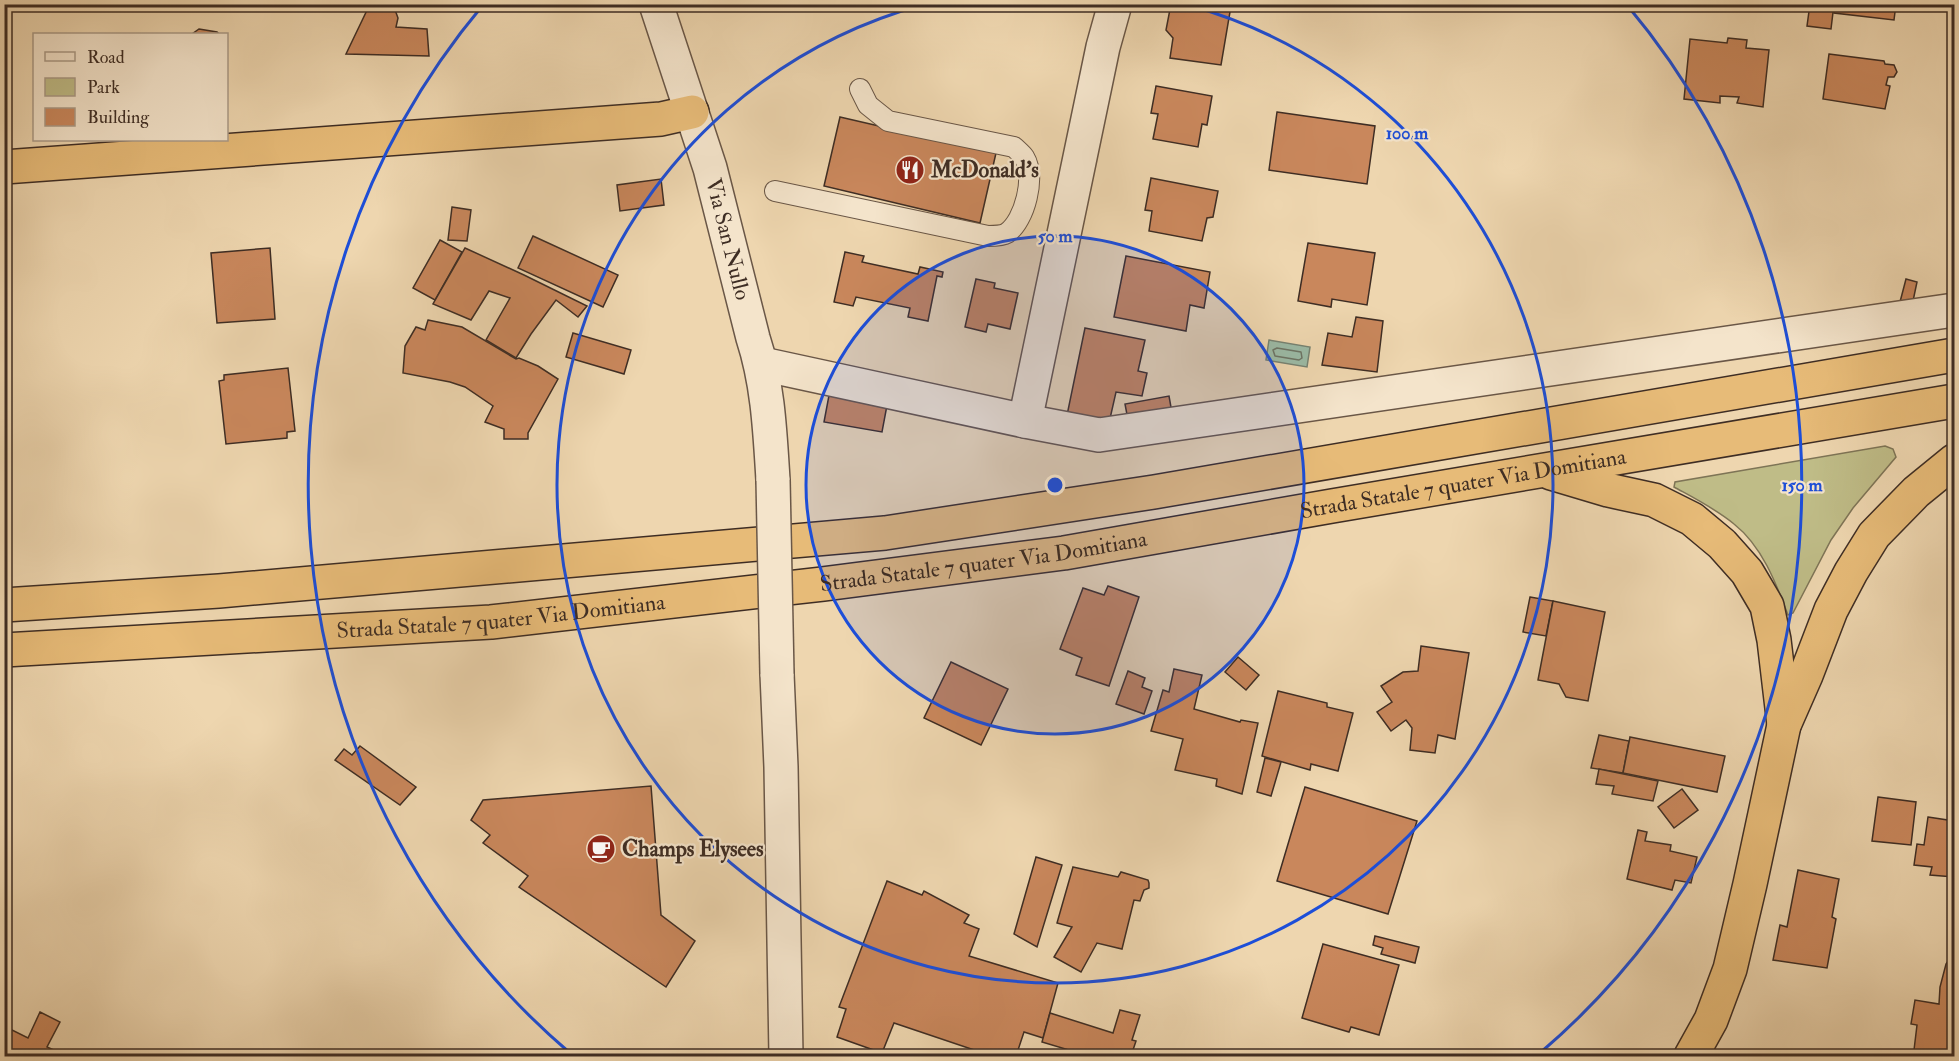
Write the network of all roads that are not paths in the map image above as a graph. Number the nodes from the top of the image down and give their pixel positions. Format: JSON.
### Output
{"nodes":[{"id":1,"x":656,"y":4,"type":"edge"},
{"id":2,"x":1115,"y":4,"type":"edge"},
{"id":3,"x":860,"y":89,"type":"dead end"},
{"id":4,"x":692,"y":112,"type":"junction"},
{"id":5,"x":4,"y":167,"type":"edge"},
{"id":6,"x":775,"y":191,"type":"dead end"},
{"id":7,"x":1954,"y":310,"type":"edge"},
{"id":8,"x":1954,"y":355,"type":"edge"},
{"id":9,"x":762,"y":364,"type":"junction"},
{"id":10,"x":1954,"y":401,"type":"edge"},
{"id":11,"x":1025,"y":421,"type":"junction"},
{"id":12,"x":1954,"y":461,"type":"edge"},
{"id":13,"x":1543,"y":471,"type":"junction"},
{"id":14,"x":4,"y":605,"type":"edge"},
{"id":15,"x":4,"y":650,"type":"edge"},
{"id":16,"x":1784,"y":725,"type":"junction"},
{"id":17,"x":784,"y":1056,"type":"edge"},
{"id":18,"x":1691,"y":1056,"type":"edge"}],
"edges":[{"from":1,"to":4,"type":"street","name":"Via San Nullo"},
{"from":2,"to":11,"type":"street"},
{"from":3,"to":6,"type":"lane"},
{"from":4,"to":5,"type":"highway"},
{"from":4,"to":9,"type":"street","name":"Via San Nullo"},
{"from":7,"to":11,"type":"street"},
{"from":8,"to":14,"type":"highway","name":"Strada Statale 7 quater Via Domitiana"},
{"from":9,"to":11,"type":"street"},
{"from":9,"to":17,"type":"street","name":"Via San Nullo","bridge":true},
{"from":10,"to":13,"type":"highway","name":"Strada Statale 7 quater Via Domitiana"},
{"from":12,"to":16,"type":"highway"},
{"from":13,"to":15,"type":"highway","name":"Strada Statale 7 quater Via Domitiana"},
{"from":13,"to":16,"type":"highway"},
{"from":16,"to":18,"type":"highway"}]}
